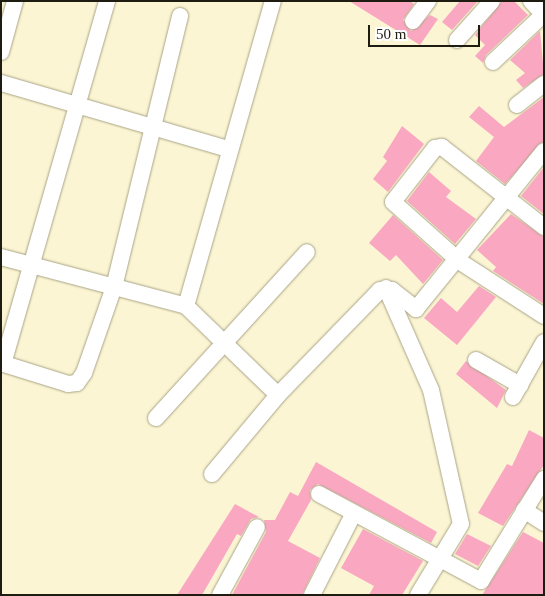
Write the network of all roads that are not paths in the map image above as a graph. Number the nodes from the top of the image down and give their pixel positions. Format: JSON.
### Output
{"nodes":[{"id":1,"x":15,"y":1,"type":"edge"},
{"id":2,"x":107,"y":1,"type":"edge"},
{"id":3,"x":272,"y":1,"type":"edge"},
{"id":4,"x":428,"y":1,"type":"edge"},
{"id":5,"x":492,"y":1,"type":"edge"},
{"id":6,"x":531,"y":1,"type":"edge"},
{"id":7,"x":544,"y":15,"type":"edge"},
{"id":8,"x":180,"y":16,"type":"dead end"},
{"id":9,"x":413,"y":21,"type":"dead end"},
{"id":10,"x":457,"y":40,"type":"dead end"},
{"id":11,"x":1,"y":52,"type":"edge"},
{"id":12,"x":493,"y":62,"type":"dead end"},
{"id":13,"x":1,"y":82,"type":"edge"},
{"id":14,"x":544,"y":84,"type":"edge"},
{"id":15,"x":517,"y":105,"type":"dead end"},
{"id":16,"x":76,"y":106,"type":"junction"},
{"id":17,"x":152,"y":127,"type":"junction"},
{"id":18,"x":228,"y":149,"type":"junction"},
{"id":19,"x":544,"y":151,"type":"edge"},
{"id":20,"x":505,"y":199,"type":"junction"},
{"id":21,"x":544,"y":227,"type":"edge"},
{"id":22,"x":307,"y":252,"type":"dead end"},
{"id":23,"x":1,"y":257,"type":"edge"},
{"id":24,"x":459,"y":260,"type":"junction"},
{"id":25,"x":29,"y":264,"type":"junction"},
{"id":26,"x":114,"y":287,"type":"junction"},
{"id":27,"x":386,"y":288,"type":"junction"},
{"id":28,"x":186,"y":306,"type":"junction"},
{"id":29,"x":544,"y":316,"type":"edge"},
{"id":30,"x":224,"y":342,"type":"junction"},
{"id":31,"x":544,"y":342,"type":"edge"},
{"id":32,"x":476,"y":360,"type":"dead end"},
{"id":33,"x":2,"y":364,"type":"edge"},
{"id":34,"x":278,"y":395,"type":"junction"},
{"id":35,"x":156,"y":418,"type":"dead end"},
{"id":36,"x":212,"y":474,"type":"dead end"},
{"id":37,"x":544,"y":479,"type":"edge"},
{"id":38,"x":318,"y":494,"type":"dead end"},
{"id":39,"x":524,"y":510,"type":"junction"},
{"id":40,"x":354,"y":513,"type":"junction"},
{"id":41,"x":544,"y":523,"type":"edge"},
{"id":42,"x":257,"y":527,"type":"dead end"},
{"id":43,"x":438,"y":556,"type":"junction"},
{"id":44,"x":220,"y":595,"type":"edge"},
{"id":45,"x":312,"y":595,"type":"edge"},
{"id":46,"x":418,"y":595,"type":"edge"}],
"edges":[{"from":1,"to":11,"type":"street"},
{"from":2,"to":16,"type":"street"},
{"from":3,"to":18,"type":"street"},
{"from":4,"to":9,"type":"street"},
{"from":5,"to":10,"type":"street"},
{"from":6,"to":7,"type":"street"},
{"from":7,"to":12,"type":"street"},
{"from":8,"to":17,"type":"street"},
{"from":13,"to":16,"type":"street"},
{"from":14,"to":15,"type":"street"},
{"from":16,"to":17,"type":"street"},
{"from":16,"to":25,"type":"street"},
{"from":17,"to":18,"type":"street"},
{"from":17,"to":26,"type":"street"},
{"from":18,"to":28,"type":"street"},
{"from":19,"to":20,"type":"street"},
{"from":20,"to":21,"type":"street"},
{"from":20,"to":24,"type":"street"},
{"from":20,"to":24,"type":"street"},
{"from":22,"to":30,"type":"street"},
{"from":23,"to":25,"type":"street"},
{"from":24,"to":27,"type":"street"},
{"from":24,"to":29,"type":"street"},
{"from":25,"to":26,"type":"street"},
{"from":25,"to":33,"type":"street"},
{"from":26,"to":28,"type":"street"},
{"from":26,"to":33,"type":"street"},
{"from":27,"to":34,"type":"street"},
{"from":27,"to":43,"type":"street"},
{"from":28,"to":30,"type":"street"},
{"from":30,"to":34,"type":"street"},
{"from":30,"to":35,"type":"street"},
{"from":31,"to":32,"type":"street"},
{"from":34,"to":36,"type":"street"},
{"from":37,"to":39,"type":"street"},
{"from":38,"to":40,"type":"street"},
{"from":39,"to":41,"type":"street"},
{"from":39,"to":43,"type":"street"},
{"from":40,"to":43,"type":"street"},
{"from":40,"to":45,"type":"street"},
{"from":42,"to":44,"type":"street"},
{"from":43,"to":46,"type":"street"}]}
